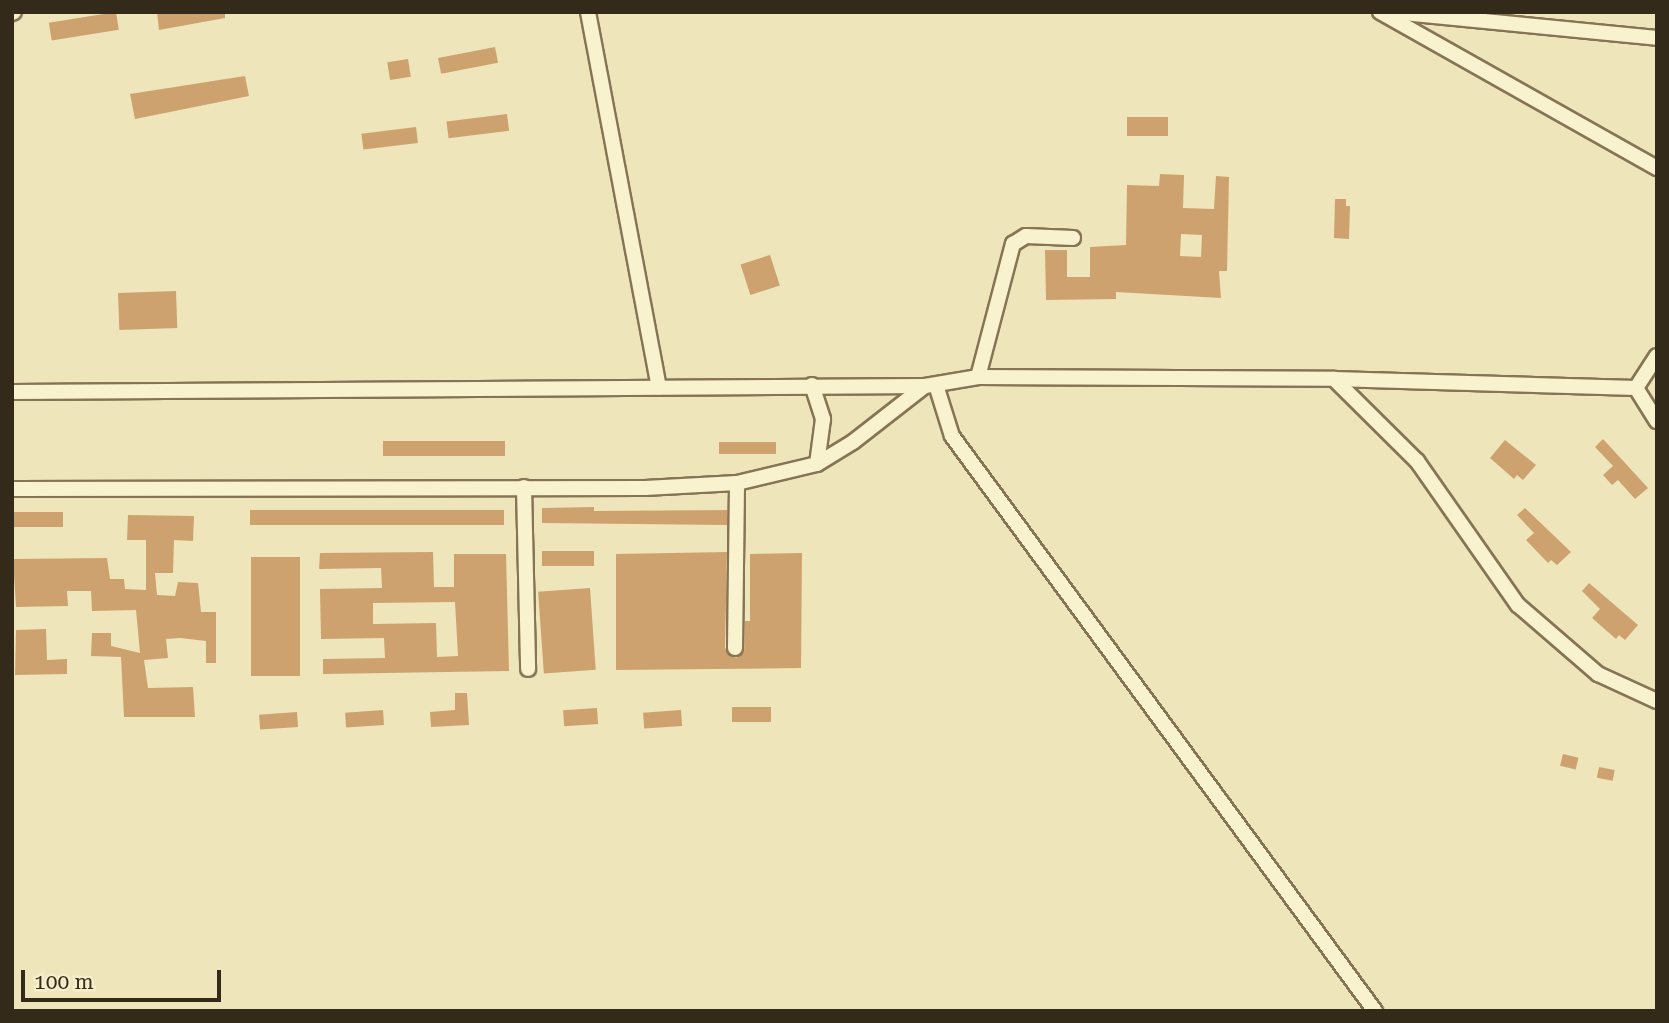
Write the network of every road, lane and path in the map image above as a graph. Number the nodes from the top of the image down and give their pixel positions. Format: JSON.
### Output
{"nodes":[{"id":1,"x":588,"y":12,"type":"edge"},
{"id":2,"x":1380,"y":12,"type":"edge"},
{"id":3,"x":1393,"y":12,"type":"edge"},
{"id":4,"x":1657,"y":38,"type":"edge"},
{"id":5,"x":1657,"y":168,"type":"edge"},
{"id":6,"x":1073,"y":238,"type":"dead end"},
{"id":7,"x":1657,"y":356,"type":"edge"},
{"id":8,"x":978,"y":377,"type":"junction"},
{"id":9,"x":1334,"y":379,"type":"junction"},
{"id":10,"x":812,"y":385,"type":"junction"},
{"id":11,"x":931,"y":385,"type":"junction"},
{"id":12,"x":659,"y":387,"type":"junction"},
{"id":13,"x":1636,"y":388,"type":"junction"},
{"id":14,"x":12,"y":392,"type":"edge"},
{"id":15,"x":1657,"y":421,"type":"edge"},
{"id":16,"x":817,"y":464,"type":"junction"},
{"id":17,"x":737,"y":482,"type":"junction"},
{"id":18,"x":524,"y":487,"type":"junction"},
{"id":19,"x":12,"y":489,"type":"edge"},
{"id":20,"x":735,"y":648,"type":"dead end"},
{"id":21,"x":528,"y":669,"type":"dead end"},
{"id":22,"x":1657,"y":701,"type":"edge"},
{"id":23,"x":1375,"y":1011,"type":"edge"}],
"edges":[{"from":1,"to":12,"type":"street"},
{"from":2,"to":5,"type":"street"},
{"from":3,"to":4,"type":"street"},
{"from":6,"to":8,"type":"street"},
{"from":7,"to":13,"type":"street"},
{"from":8,"to":9,"type":"street"},
{"from":8,"to":11,"type":"street"},
{"from":9,"to":13,"type":"street"},
{"from":9,"to":22,"type":"street"},
{"from":10,"to":11,"type":"street"},
{"from":10,"to":12,"type":"street"},
{"from":10,"to":16,"type":"street"},
{"from":11,"to":16,"type":"street"},
{"from":11,"to":23,"type":"street"},
{"from":12,"to":14,"type":"street"},
{"from":13,"to":15,"type":"street"},
{"from":16,"to":17,"type":"street"},
{"from":17,"to":18,"type":"street"},
{"from":17,"to":20,"type":"street"},
{"from":18,"to":19,"type":"street"},
{"from":18,"to":21,"type":"street"}]}
